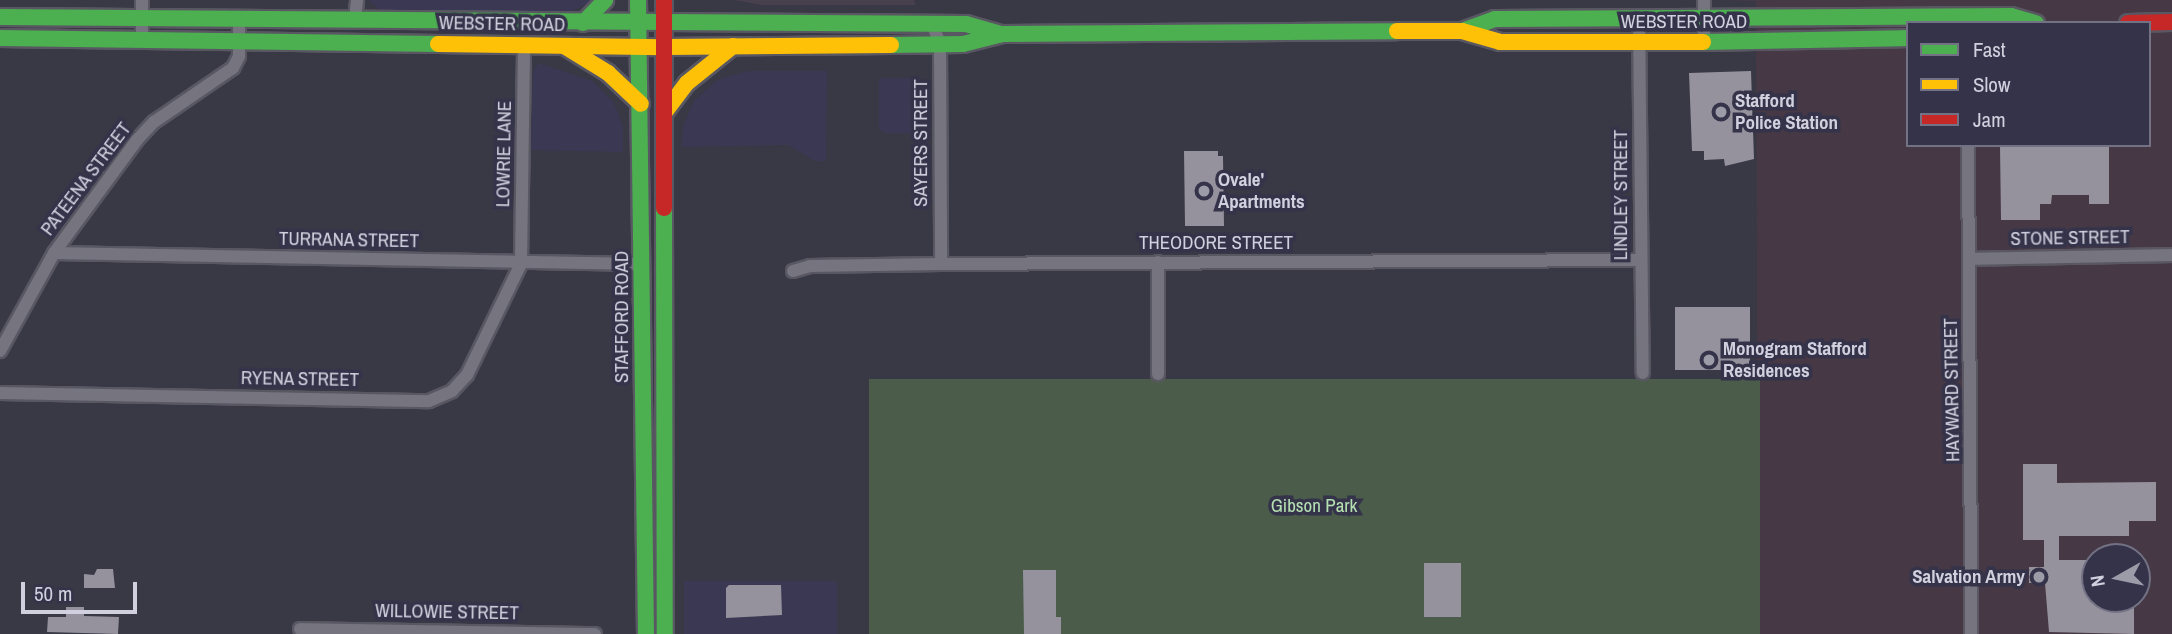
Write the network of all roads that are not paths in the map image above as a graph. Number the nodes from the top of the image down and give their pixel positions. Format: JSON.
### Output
{"nodes":[{"id":1,"x":142,"y":0,"type":"edge"},
{"id":2,"x":357,"y":0,"type":"edge"},
{"id":3,"x":606,"y":0,"type":"edge"},
{"id":4,"x":638,"y":0,"type":"edge"},
{"id":5,"x":664,"y":0,"type":"edge"},
{"id":6,"x":1704,"y":0,"type":"edge"},
{"id":7,"x":0,"y":17,"type":"edge"},
{"id":8,"x":1639,"y":17,"type":"junction"},
{"id":9,"x":1704,"y":18,"type":"junction"},
{"id":10,"x":142,"y":19,"type":"junction"},
{"id":11,"x":239,"y":19,"type":"junction"},
{"id":12,"x":1965,"y":19,"type":"edge"},
{"id":13,"x":355,"y":20,"type":"junction"},
{"id":14,"x":2029,"y":21,"type":"edge"},
{"id":15,"x":639,"y":22,"type":"junction"},
{"id":16,"x":664,"y":22,"type":"junction"},
{"id":17,"x":2151,"y":22,"type":"edge"},
{"id":18,"x":2172,"y":22,"type":"edge"},
{"id":19,"x":583,"y":23,"type":"junction"},
{"id":20,"x":932,"y":23,"type":"junction"},
{"id":21,"x":1462,"y":31,"type":"junction"},
{"id":22,"x":1003,"y":34,"type":"junction"},
{"id":23,"x":0,"y":38,"type":"edge"},
{"id":24,"x":1906,"y":38,"type":"edge"},
{"id":25,"x":142,"y":41,"type":"junction"},
{"id":26,"x":240,"y":43,"type":"junction"},
{"id":27,"x":1639,"y":43,"type":"junction"},
{"id":28,"x":1704,"y":43,"type":"junction"},
{"id":29,"x":940,"y":44,"type":"junction"},
{"id":30,"x":524,"y":46,"type":"junction"},
{"id":31,"x":564,"y":46,"type":"junction"},
{"id":32,"x":733,"y":46,"type":"junction"},
{"id":33,"x":640,"y":47,"type":"junction"},
{"id":34,"x":664,"y":47,"type":"junction"},
{"id":35,"x":641,"y":104,"type":"junction"},
{"id":36,"x":665,"y":113,"type":"junction"},
{"id":37,"x":1968,"y":147,"type":"edge"},
{"id":38,"x":54,"y":253,"type":"junction"},
{"id":39,"x":2172,"y":255,"type":"edge"},
{"id":40,"x":1969,"y":259,"type":"junction"},
{"id":41,"x":1640,"y":260,"type":"junction"},
{"id":42,"x":1158,"y":262,"type":"junction"},
{"id":43,"x":521,"y":264,"type":"junction"},
{"id":44,"x":643,"y":264,"type":"junction"},
{"id":45,"x":941,"y":264,"type":"junction"},
{"id":46,"x":793,"y":271,"type":"dead end"},
{"id":47,"x":0,"y":351,"type":"edge"},
{"id":48,"x":1643,"y":373,"type":"dead end"},
{"id":49,"x":1158,"y":374,"type":"dead end"},
{"id":50,"x":0,"y":393,"type":"edge"},
{"id":51,"x":300,"y":629,"type":"dead end"},
{"id":52,"x":406,"y":633,"type":"edge"},
{"id":53,"x":595,"y":634,"type":"edge"},
{"id":54,"x":646,"y":634,"type":"edge"},
{"id":55,"x":665,"y":634,"type":"edge"},
{"id":56,"x":1971,"y":634,"type":"edge"}],
"edges":[{"from":1,"to":10,"type":"street"},
{"from":2,"to":13,"type":"street"},
{"from":3,"to":19,"type":"main road"},
{"from":4,"to":15,"type":"main road","name":"STAFFORD ROAD"},
{"from":5,"to":16,"type":"main road"},
{"from":6,"to":9,"type":"street"},
{"from":7,"to":10,"type":"main road","name":"WEBSTER ROAD"},
{"from":8,"to":9,"type":"main road","name":"WEBSTER ROAD"},
{"from":8,"to":21,"type":"main road","name":"WEBSTER ROAD"},
{"from":8,"to":27,"type":"street","name":"LINDLEY STREET"},
{"from":9,"to":12,"type":"main road","name":"WEBSTER ROAD"},
{"from":9,"to":28,"type":"street"},
{"from":10,"to":11,"type":"main road","name":"WEBSTER ROAD"},
{"from":10,"to":25,"type":"street"},
{"from":11,"to":13,"type":"main road","name":"WEBSTER ROAD"},
{"from":11,"to":26,"type":"street","name":"PATEENA STREET"},
{"from":12,"to":14,"type":"main road","name":"WEBSTER ROAD"},
{"from":13,"to":19,"type":"main road","name":"WEBSTER ROAD"},
{"from":15,"to":16,"type":"main road","name":"WEBSTER ROAD"},
{"from":15,"to":19,"type":"main road","name":"WEBSTER ROAD"},
{"from":15,"to":33,"type":"main road","name":"STAFFORD ROAD"},
{"from":16,"to":20,"type":"main road","name":"WEBSTER ROAD"},
{"from":16,"to":34,"type":"main road"},
{"from":17,"to":18,"type":"main road"},
{"from":20,"to":22,"type":"main road","name":"WEBSTER ROAD"},
{"from":20,"to":29,"type":"street","name":"SAYERS STREET"},
{"from":21,"to":22,"type":"main road","name":"WEBSTER ROAD"},
{"from":21,"to":27,"type":"main road","name":"WEBSTER ROAD"},
{"from":22,"to":29,"type":"main road","name":"WEBSTER ROAD"},
{"from":23,"to":25,"type":"main road","name":"WEBSTER ROAD"},
{"from":24,"to":28,"type":"main road","name":"WEBSTER ROAD"},
{"from":25,"to":26,"type":"main road","name":"WEBSTER ROAD"},
{"from":26,"to":30,"type":"main road","name":"WEBSTER ROAD"},
{"from":26,"to":38,"type":"street","name":"PATEENA STREET"},
{"from":27,"to":28,"type":"main road","name":"WEBSTER ROAD"},
{"from":27,"to":41,"type":"street","name":"LINDLEY STREET"},
{"from":29,"to":32,"type":"main road","name":"WEBSTER ROAD"},
{"from":29,"to":45,"type":"street","name":"SAYERS STREET"},
{"from":30,"to":31,"type":"main road","name":"WEBSTER ROAD"},
{"from":30,"to":43,"type":"street","name":"LOWRIE LANE"},
{"from":31,"to":33,"type":"main road","name":"WEBSTER ROAD"},
{"from":31,"to":35,"type":"main road"},
{"from":32,"to":34,"type":"main road","name":"WEBSTER ROAD"},
{"from":32,"to":36,"type":"main road"},
{"from":33,"to":34,"type":"main road","name":"WEBSTER ROAD"},
{"from":33,"to":35,"type":"main road","name":"STAFFORD ROAD"},
{"from":34,"to":36,"type":"main road"},
{"from":35,"to":44,"type":"main road","name":"STAFFORD ROAD"},
{"from":36,"to":55,"type":"main road"},
{"from":37,"to":40,"type":"street","name":"HAYWARD STREET"},
{"from":38,"to":43,"type":"street","name":"TURRANA STREET"},
{"from":38,"to":47,"type":"street","name":"PATEENA STREET"},
{"from":39,"to":40,"type":"street","name":"STONE STREET"},
{"from":40,"to":56,"type":"street","name":"HAYWARD STREET"},
{"from":41,"to":42,"type":"street","name":"THEODORE STREET"},
{"from":41,"to":48,"type":"street","name":"LINDLEY STREET"},
{"from":42,"to":45,"type":"street","name":"THEODORE STREET"},
{"from":42,"to":49,"type":"street"},
{"from":43,"to":44,"type":"street","name":"TURRANA STREET"},
{"from":43,"to":50,"type":"street","name":"RYENA STREET"},
{"from":44,"to":54,"type":"main road","name":"STAFFORD ROAD"},
{"from":45,"to":46,"type":"street","name":"THEODORE STREET"},
{"from":51,"to":52,"type":"street","name":"WILLOWIE STREET"},
{"from":52,"to":53,"type":"street","name":"WILLOWIE STREET"}]}
